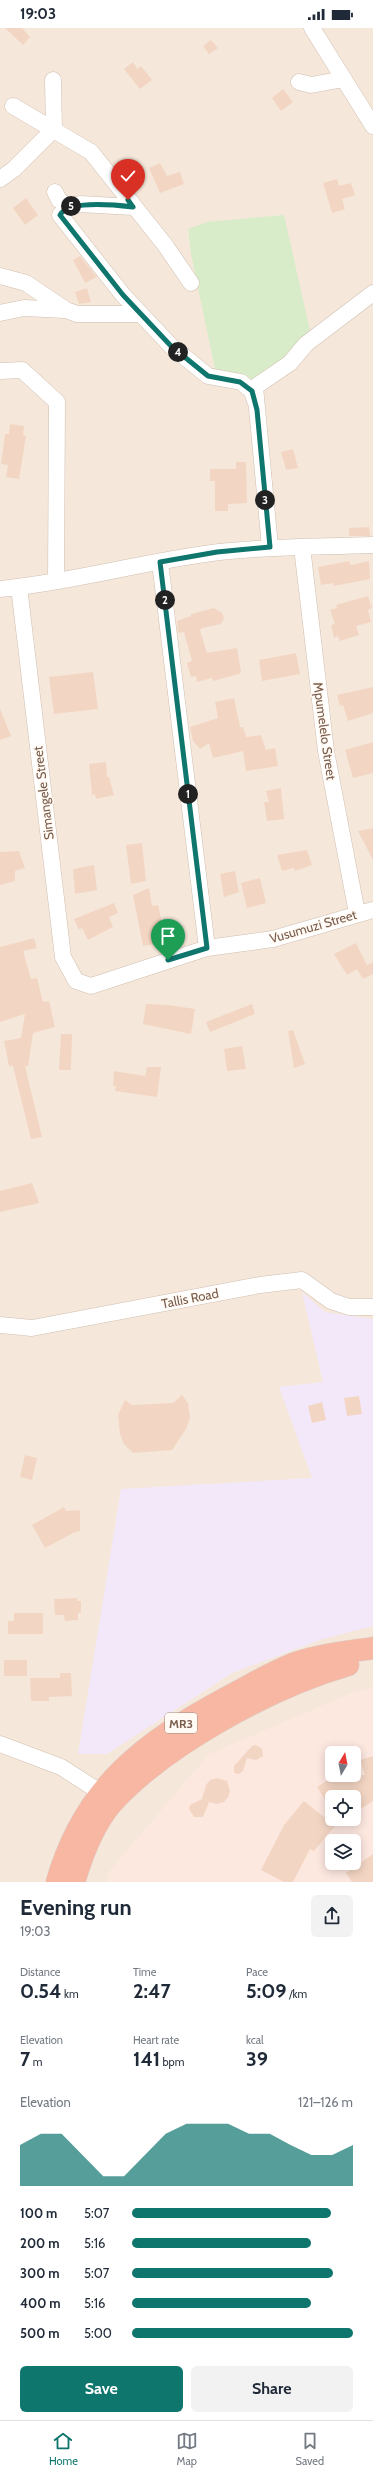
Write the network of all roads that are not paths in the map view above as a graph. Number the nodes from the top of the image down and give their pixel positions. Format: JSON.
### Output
{"nodes":[{"id":1,"x":312,"y":28,"type":"edge"},
{"id":2,"x":344,"y":79,"type":"junction"},
{"id":3,"x":53,"y":80,"type":"dead end"},
{"id":4,"x":299,"y":82,"type":"dead end"},
{"id":5,"x":13,"y":106,"type":"dead end"},
{"id":6,"x":373,"y":126,"type":"edge"},
{"id":7,"x":54,"y":129,"type":"junction"},
{"id":8,"x":0,"y":179,"type":"edge"},
{"id":9,"x":55,"y":192,"type":"dead end"},
{"id":10,"x":69,"y":207,"type":"junction"},
{"id":11,"x":133,"y":207,"type":"junction"},
{"id":12,"x":0,"y":276,"type":"edge"},
{"id":13,"x":191,"y":283,"type":"dead end"},
{"id":14,"x":373,"y":293,"type":"edge"},
{"id":15,"x":66,"y":310,"type":"junction"},
{"id":16,"x":0,"y":313,"type":"edge"},
{"id":17,"x":141,"y":314,"type":"junction"},
{"id":18,"x":0,"y":370,"type":"edge"},
{"id":19,"x":257,"y":410,"type":"junction"},
{"id":20,"x":373,"y":545,"type":"edge"},
{"id":21,"x":270,"y":547,"type":"junction"},
{"id":22,"x":302,"y":547,"type":"junction"},
{"id":23,"x":160,"y":562,"type":"junction"},
{"id":24,"x":56,"y":581,"type":"junction"},
{"id":25,"x":19,"y":587,"type":"junction"},
{"id":26,"x":0,"y":589,"type":"edge"},
{"id":27,"x":373,"y":910,"type":"edge"},
{"id":28,"x":357,"y":913,"type":"junction"},
{"id":29,"x":207,"y":948,"type":"junction"},
{"id":30,"x":91,"y":986,"type":"joint"},
{"id":31,"x":373,"y":1307,"type":"edge"},
{"id":32,"x":0,"y":1325,"type":"edge"},
{"id":33,"x":373,"y":1648,"type":"edge"},
{"id":34,"x":373,"y":1662,"type":"edge"},
{"id":35,"x":0,"y":1744,"type":"edge"},
{"id":36,"x":107,"y":1797,"type":"junction"},
{"id":37,"x":57,"y":1882,"type":"edge"},
{"id":38,"x":74,"y":1882,"type":"edge"}],
"edges":[{"from":1,"to":2,"type":"street"},
{"from":2,"to":4,"type":"street"},
{"from":2,"to":6,"type":"street"},
{"from":3,"to":7,"type":"street"},
{"from":5,"to":7,"type":"street"},
{"from":7,"to":8,"type":"street"},
{"from":7,"to":11,"type":"street"},
{"from":9,"to":10,"type":"street"},
{"from":10,"to":11,"type":"street"},
{"from":10,"to":17,"type":"street"},
{"from":11,"to":13,"type":"street"},
{"from":12,"to":15,"type":"street"},
{"from":14,"to":19,"type":"street"},
{"from":15,"to":16,"type":"street"},
{"from":15,"to":17,"type":"street"},
{"from":17,"to":19,"type":"street"},
{"from":18,"to":24,"type":"street"},
{"from":19,"to":21,"type":"street"},
{"from":20,"to":22,"type":"street"},
{"from":21,"to":22,"type":"street"},
{"from":21,"to":23,"type":"street"},
{"from":22,"to":28,"type":"street","name":"Mpumelelo Street"},
{"from":23,"to":24,"type":"street"},
{"from":23,"to":29,"type":"street"},
{"from":24,"to":25,"type":"street"},
{"from":25,"to":26,"type":"street"},
{"from":25,"to":30,"type":"street","name":"Simangele Street"},
{"from":27,"to":28,"type":"street","name":"Vusumuzi Street"},
{"from":28,"to":29,"type":"street","name":"Vusumuzi Street"},
{"from":29,"to":30,"type":"street","name":"Vusumuzi Street"},
{"from":31,"to":32,"type":"street","name":"Tallis Road"},
{"from":33,"to":36,"type":"highway","number":"MR3"},
{"from":34,"to":36,"type":"highway","number":"MR3"},
{"from":35,"to":36,"type":"street"},
{"from":36,"to":37,"type":"highway","number":"MR3"},
{"from":36,"to":38,"type":"highway","number":"MR3"}]}
